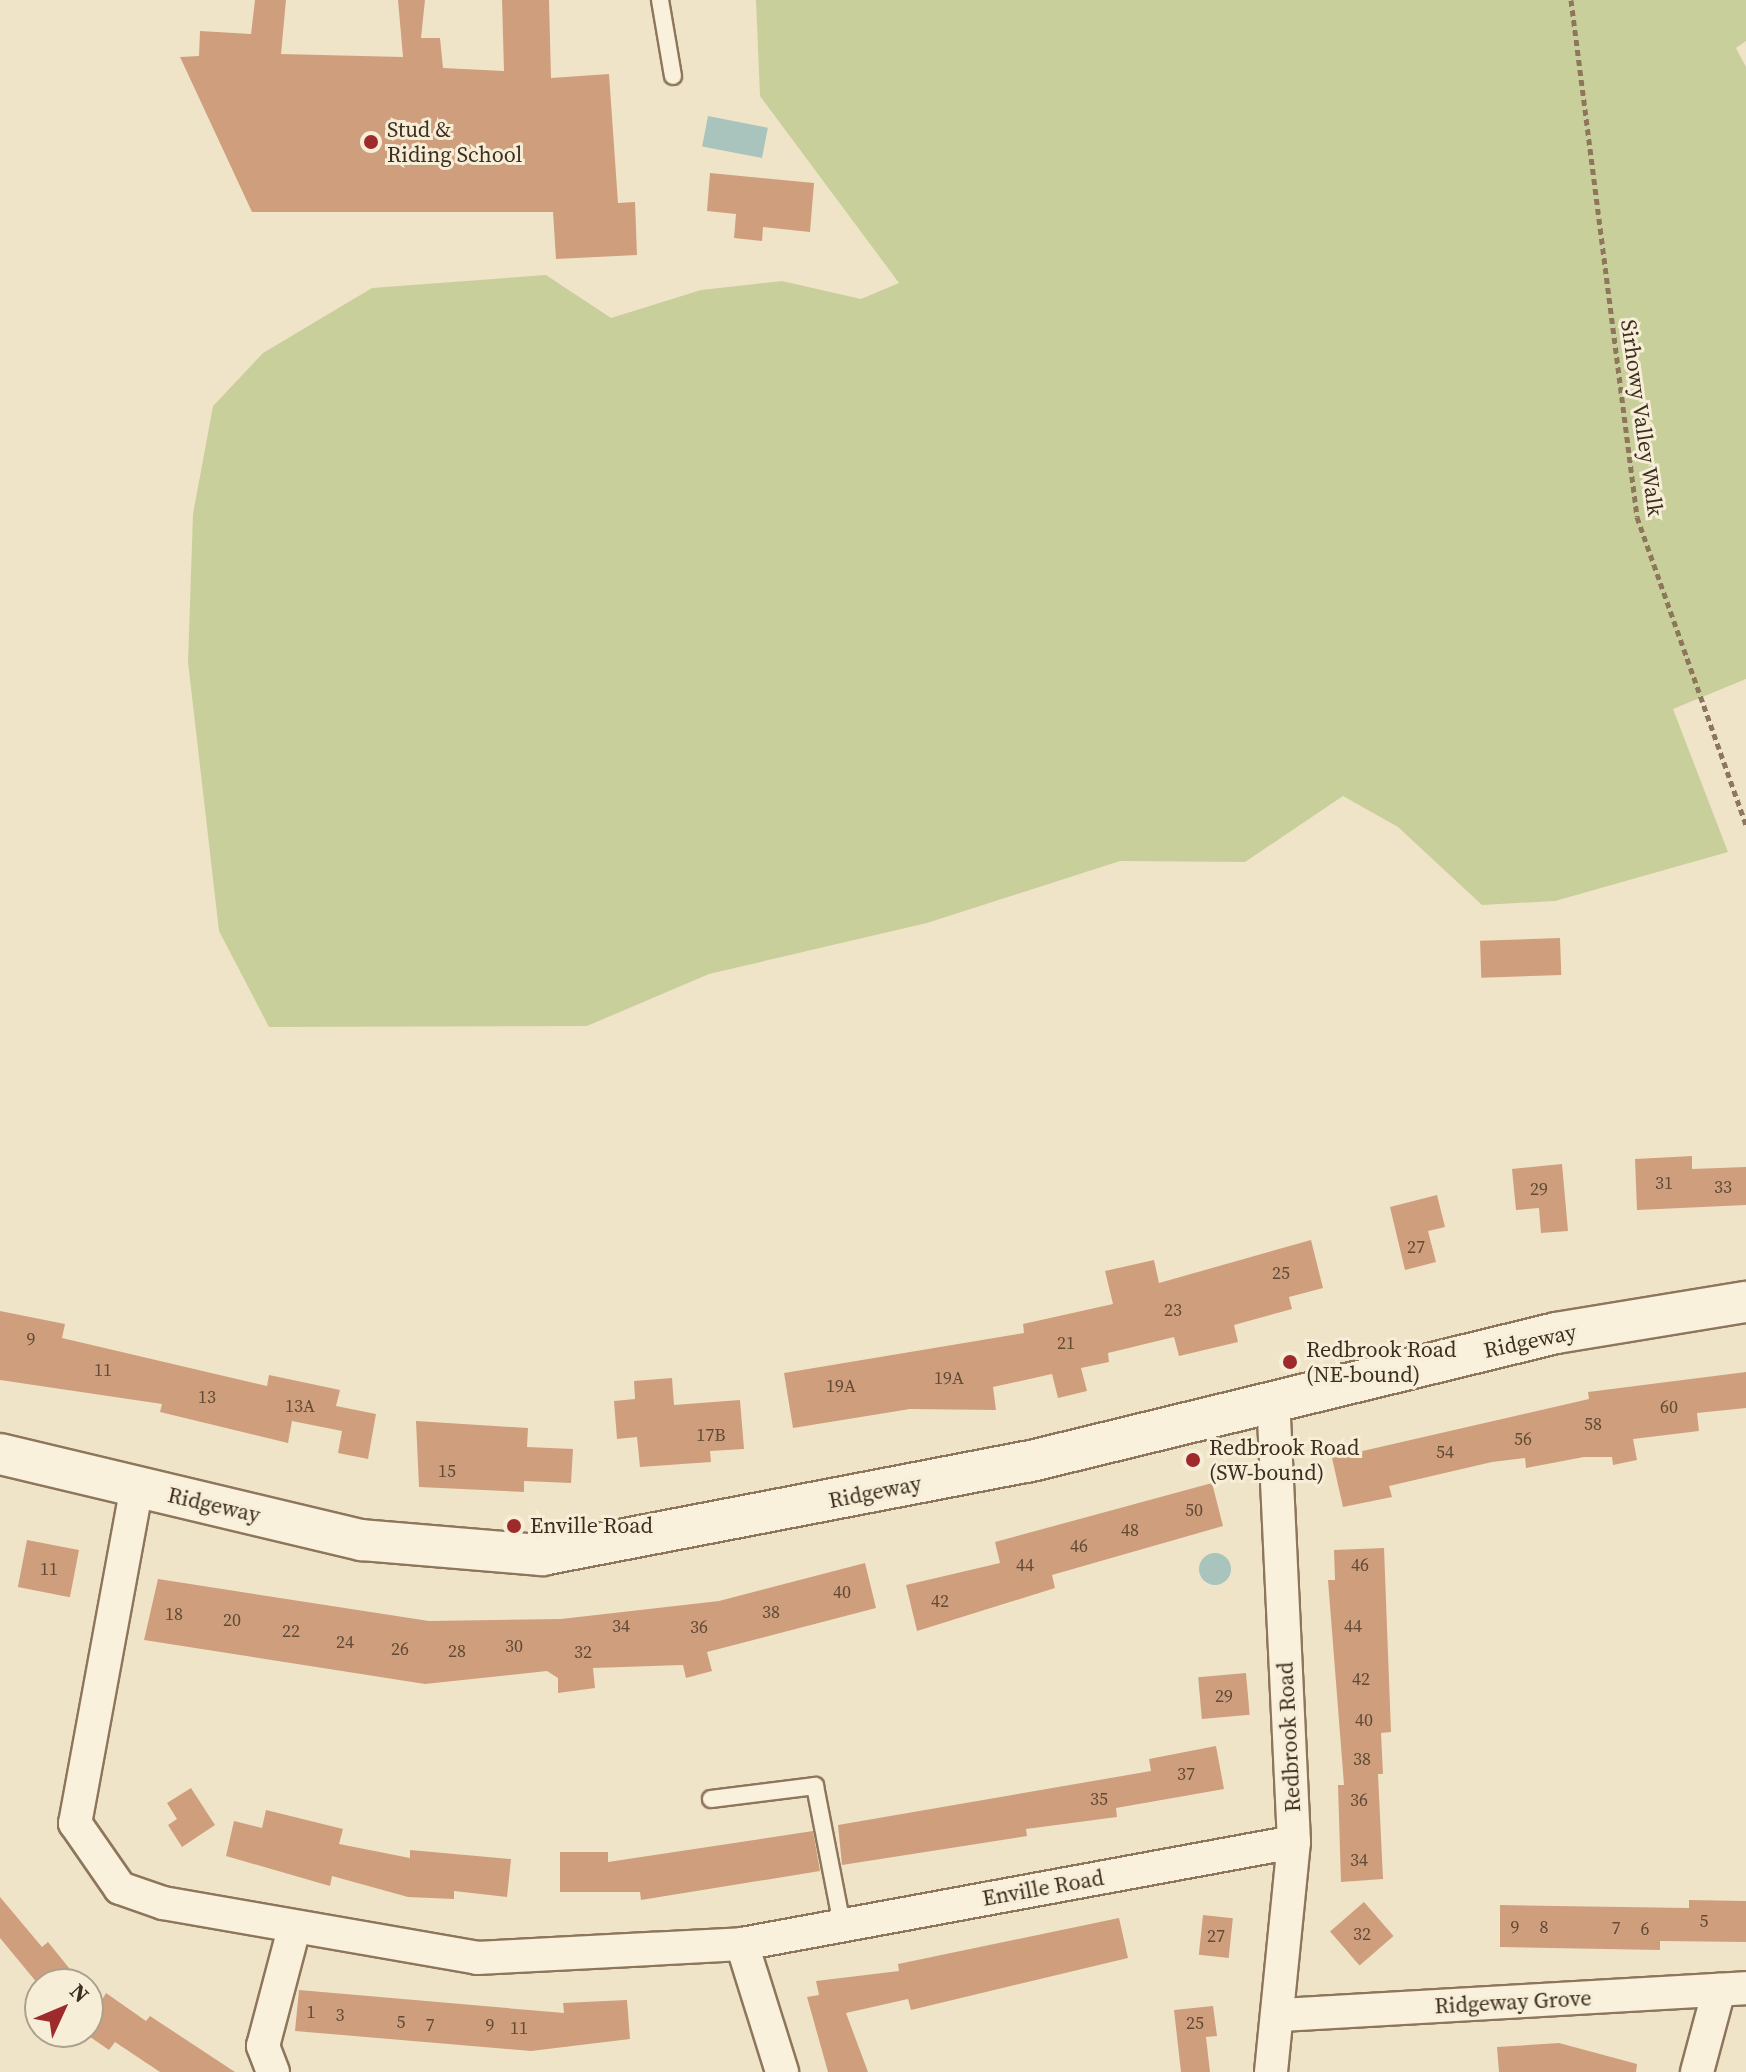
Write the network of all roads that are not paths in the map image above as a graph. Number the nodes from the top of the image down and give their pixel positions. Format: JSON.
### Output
{"nodes":[{"id":1,"x":660,"y":0,"type":"edge"},
{"id":2,"x":673,"y":76,"type":"dead end"},
{"id":3,"x":1746,"y":1302,"type":"edge"},
{"id":4,"x":1273,"y":1400,"type":"junction"},
{"id":5,"x":0,"y":1454,"type":"edge"},
{"id":6,"x":137,"y":1486,"type":"junction"},
{"id":7,"x":711,"y":1799,"type":"dead end"},
{"id":8,"x":1294,"y":1842,"type":"junction"},
{"id":9,"x":842,"y":1925,"type":"junction"},
{"id":10,"x":294,"y":1929,"type":"junction"},
{"id":11,"x":742,"y":1944,"type":"junction"},
{"id":12,"x":1732,"y":1989,"type":"edge"},
{"id":13,"x":1280,"y":2015,"type":"junction"},
{"id":14,"x":273,"y":2072,"type":"edge"},
{"id":15,"x":782,"y":2072,"type":"edge"},
{"id":16,"x":1271,"y":2072,"type":"edge"},
{"id":17,"x":1697,"y":2072,"type":"edge"}],
"edges":[{"from":1,"to":2,"type":"lane"},
{"from":3,"to":4,"type":"street","name":"Ridgeway"},
{"from":4,"to":6,"type":"street","name":"Ridgeway"},
{"from":4,"to":8,"type":"street","name":"Redbrook Road"},
{"from":5,"to":6,"type":"street","name":"Ridgeway"},
{"from":6,"to":10,"type":"street","name":"Enville Road"},
{"from":7,"to":9,"type":"lane"},
{"from":8,"to":9,"type":"street","name":"Enville Road"},
{"from":8,"to":13,"type":"street","name":"Redbrook Road"},
{"from":9,"to":11,"type":"street","name":"Enville Road"},
{"from":10,"to":11,"type":"street","name":"Enville Road"},
{"from":10,"to":14,"type":"street"},
{"from":11,"to":15,"type":"street"},
{"from":12,"to":13,"type":"street","name":"Ridgeway Grove"},
{"from":12,"to":17,"type":"street"},
{"from":13,"to":16,"type":"street","name":"Redbrook Road"}]}
